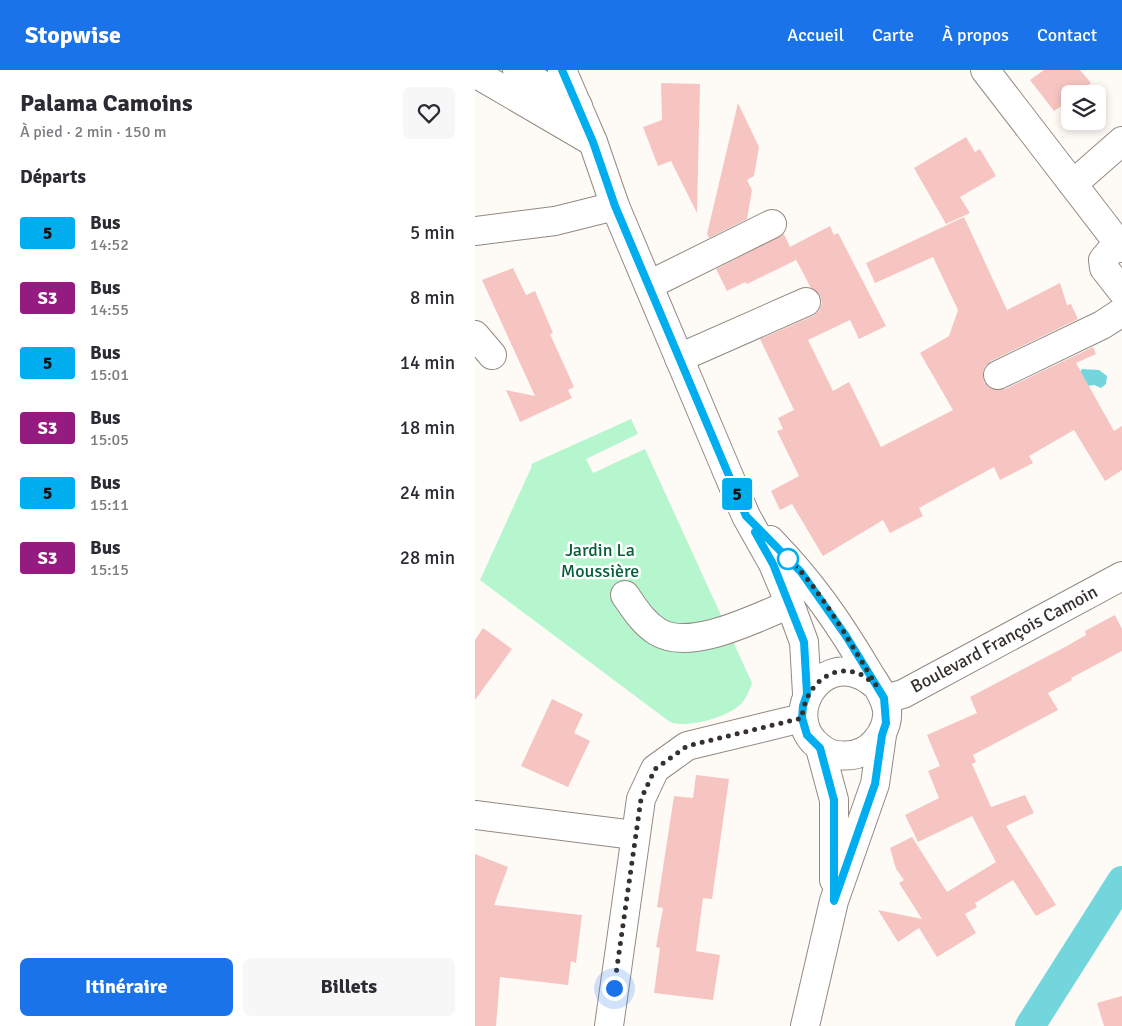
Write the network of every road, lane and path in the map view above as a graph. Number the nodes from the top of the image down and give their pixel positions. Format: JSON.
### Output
{"nodes":[{"id":1,"x":517,"y":70,"type":"edge"},
{"id":2,"x":562,"y":70,"type":"edge"},
{"id":3,"x":985,"y":70,"type":"edge"},
{"id":4,"x":475,"y":74,"type":"edge"},
{"id":5,"x":578,"y":106,"type":"junction"},
{"id":6,"x":593,"y":142,"type":"junction"},
{"id":7,"x":1122,"y":142,"type":"edge"},
{"id":8,"x":1073,"y":184,"type":"junction"},
{"id":9,"x":615,"y":206,"type":"junction"},
{"id":10,"x":772,"y":224,"type":"dead end"},
{"id":11,"x":475,"y":231,"type":"edge"},
{"id":12,"x":1120,"y":245,"type":"edge"},
{"id":13,"x":649,"y":285,"type":"junction"},
{"id":14,"x":1122,"y":291,"type":"edge"},
{"id":15,"x":806,"y":302,"type":"dead end"},
{"id":16,"x":1122,"y":312,"type":"edge"},
{"id":17,"x":679,"y":358,"type":"junction"},
{"id":18,"x":998,"y":376,"type":"dead end"},
{"id":19,"x":746,"y":516,"type":"junction"},
{"id":20,"x":1122,"y":576,"type":"edge"},
{"id":21,"x":625,"y":595,"type":"dead end"},
{"id":22,"x":791,"y":604,"type":"junction"},
{"id":23,"x":880,"y":692,"type":"junction"},
{"id":24,"x":805,"y":706,"type":"junction"},
{"id":25,"x":882,"y":735,"type":"junction"},
{"id":26,"x":820,"y":748,"type":"junction"},
{"id":27,"x":475,"y":814,"type":"edge"},
{"id":28,"x":634,"y":835,"type":"junction"},
{"id":29,"x":834,"y":901,"type":"junction"},
{"id":30,"x":609,"y":1026,"type":"edge"},
{"id":31,"x":805,"y":1026,"type":"edge"}],
"edges":[{"from":1,"to":5,"type":"street"},
{"from":2,"to":5,"type":"street"},
{"from":3,"to":8,"type":"street"},
{"from":4,"to":6,"type":"street"},
{"from":5,"to":6,"type":"street"},
{"from":6,"to":9,"type":"street"},
{"from":7,"to":8,"type":"street"},
{"from":8,"to":12,"type":"street"},
{"from":9,"to":11,"type":"street"},
{"from":9,"to":13,"type":"street"},
{"from":10,"to":13,"type":"street"},
{"from":12,"to":14,"type":"street"},
{"from":13,"to":17,"type":"street"},
{"from":15,"to":17,"type":"street"},
{"from":16,"to":18,"type":"street"},
{"from":17,"to":19,"type":"street"},
{"from":19,"to":22,"type":"street"},
{"from":19,"to":23,"type":"street"},
{"from":20,"to":23,"type":"street","name":"Boulevard François Camoin"},
{"from":21,"to":22,"type":"street"},
{"from":22,"to":24,"type":"street"},
{"from":23,"to":24,"type":"street"},
{"from":23,"to":25,"type":"street"},
{"from":24,"to":26,"type":"street"},
{"from":24,"to":28,"type":"street"},
{"from":25,"to":26,"type":"street"},
{"from":25,"to":29,"type":"street"},
{"from":26,"to":29,"type":"street"},
{"from":27,"to":28,"type":"street"},
{"from":28,"to":30,"type":"street"},
{"from":29,"to":31,"type":"street"}]}
